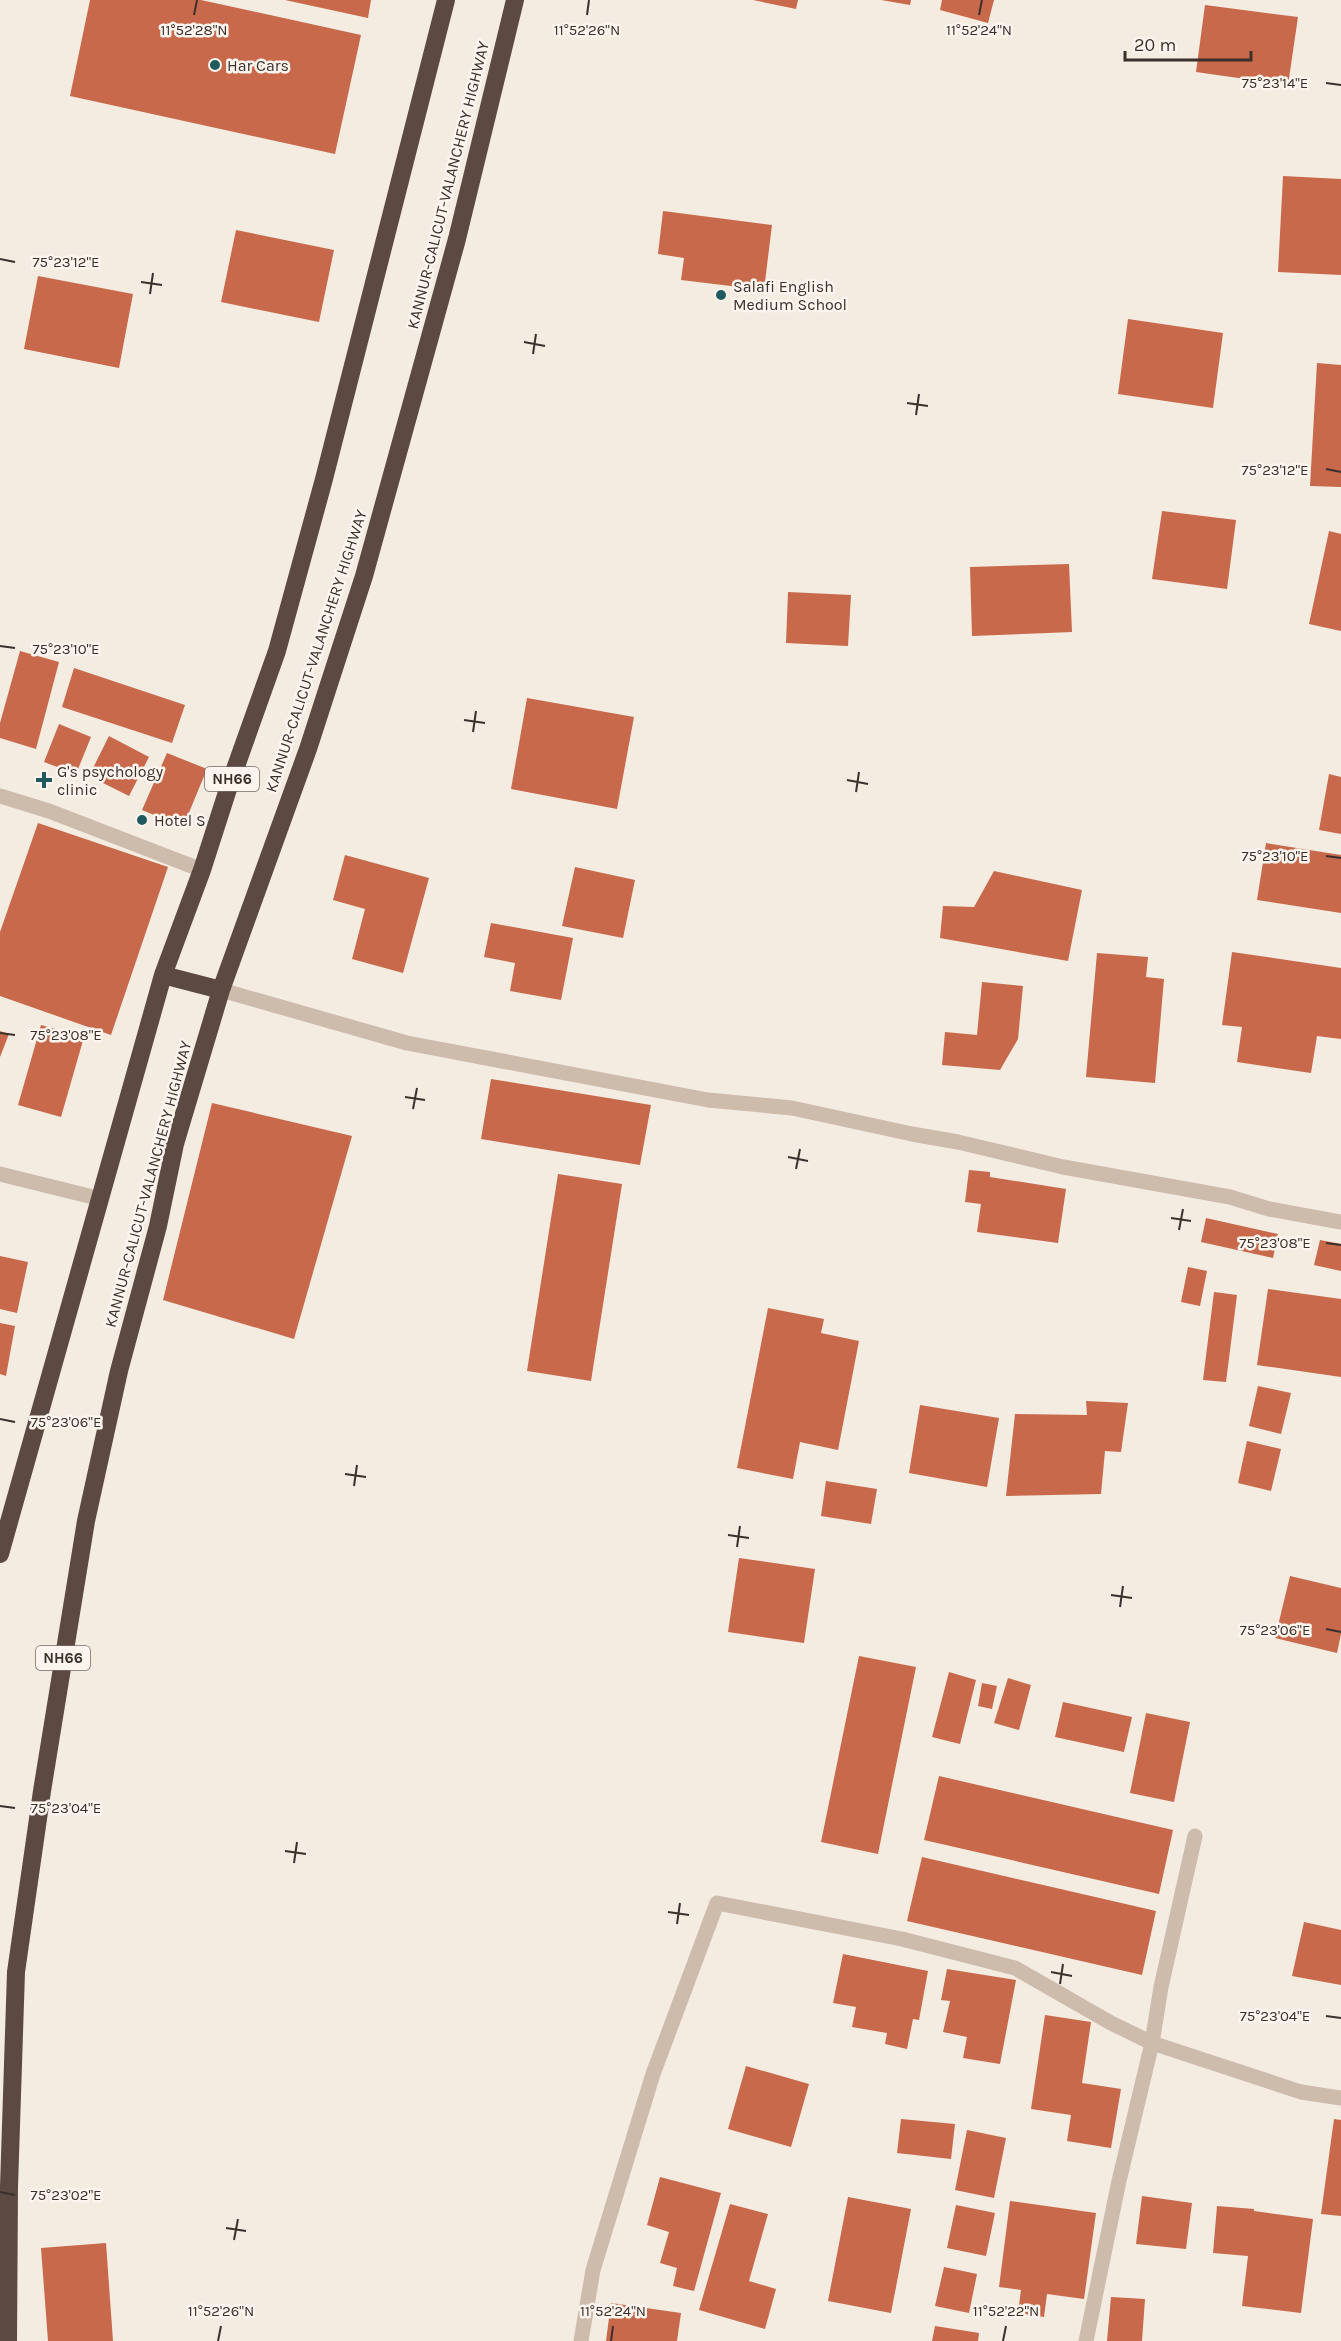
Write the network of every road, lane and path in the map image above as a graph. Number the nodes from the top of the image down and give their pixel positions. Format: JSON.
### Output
{"nodes":[{"id":1,"x":446,"y":0,"type":"edge"},
{"id":2,"x":515,"y":0,"type":"edge"},
{"id":3,"x":0,"y":796,"type":"edge"},
{"id":4,"x":202,"y":870,"type":"junction"},
{"id":5,"x":163,"y":975,"type":"junction"},
{"id":6,"x":221,"y":990,"type":"junction"},
{"id":7,"x":0,"y":1174,"type":"edge"},
{"id":8,"x":101,"y":1199,"type":"junction"},
{"id":9,"x":1341,"y":1222,"type":"edge"},
{"id":10,"x":0,"y":1554,"type":"edge"},
{"id":11,"x":1196,"y":1836,"type":"dead end"},
{"id":12,"x":1152,"y":2043,"type":"junction"},
{"id":13,"x":1341,"y":2098,"type":"edge"},
{"id":14,"x":8,"y":2341,"type":"edge"},
{"id":15,"x":581,"y":2341,"type":"edge"},
{"id":16,"x":1086,"y":2341,"type":"edge"}],
"edges":[{"from":1,"to":4,"type":"highway","number":"NH66"},
{"from":2,"to":6,"type":"highway","name":"KANNUR-CALICUT-VALANCHERY HIGHWAY","number":"NH66"},
{"from":3,"to":4,"type":"street"},
{"from":4,"to":5,"type":"highway","number":"NH66"},
{"from":5,"to":6,"type":"highway"},
{"from":5,"to":8,"type":"highway","number":"NH66"},
{"from":6,"to":9,"type":"street"},
{"from":6,"to":14,"type":"highway","name":"KANNUR-CALICUT-VALANCHERY HIGHWAY","number":"NH66"},
{"from":7,"to":8,"type":"street"},
{"from":8,"to":10,"type":"highway","number":"NH66"},
{"from":11,"to":12,"type":"street"},
{"from":12,"to":13,"type":"street"},
{"from":12,"to":15,"type":"street"},
{"from":12,"to":16,"type":"street"}]}
